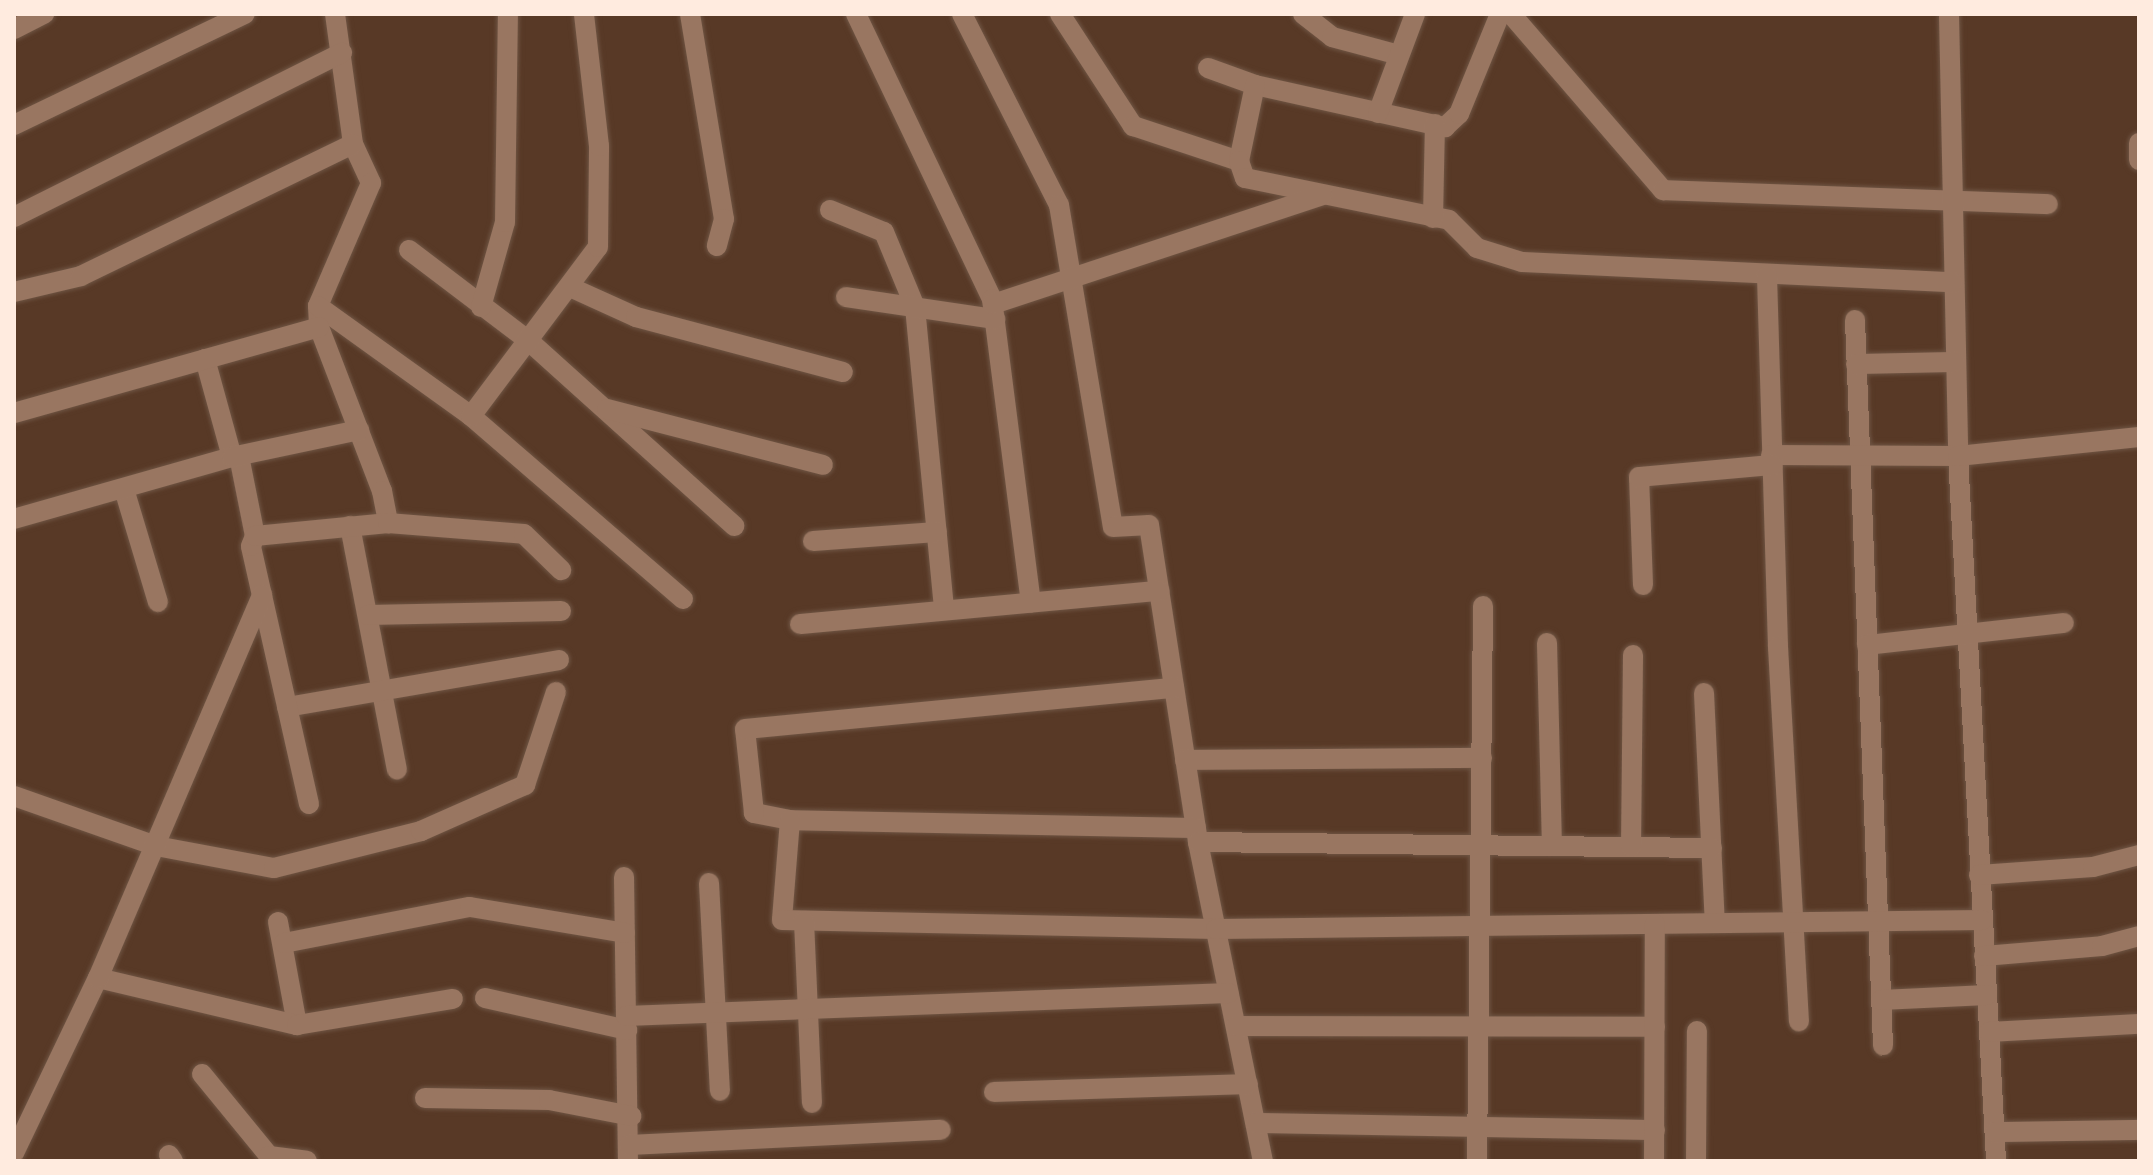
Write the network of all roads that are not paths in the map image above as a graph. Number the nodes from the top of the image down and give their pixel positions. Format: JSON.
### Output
{"nodes":[{"id":1,"x":44,"y":14,"type":"edge"},
{"id":2,"x":245,"y":14,"type":"edge"},
{"id":3,"x":335,"y":14,"type":"edge"},
{"id":4,"x":508,"y":14,"type":"edge"},
{"id":5,"x":584,"y":14,"type":"edge"},
{"id":6,"x":690,"y":14,"type":"edge"},
{"id":7,"x":856,"y":14,"type":"edge"},
{"id":8,"x":962,"y":14,"type":"edge"},
{"id":9,"x":1060,"y":14,"type":"edge"},
{"id":10,"x":1303,"y":14,"type":"edge"},
{"id":11,"x":1415,"y":14,"type":"edge"},
{"id":12,"x":1500,"y":14,"type":"edge"},
{"id":13,"x":1511,"y":14,"type":"edge"},
{"id":14,"x":1949,"y":14,"type":"edge"},
{"id":15,"x":14,"y":29,"type":"edge"},
{"id":16,"x":342,"y":53,"type":"junction"},
{"id":17,"x":1399,"y":55,"type":"junction"},
{"id":18,"x":1208,"y":68,"type":"dead end"},
{"id":19,"x":1255,"y":85,"type":"junction"},
{"id":20,"x":1378,"y":113,"type":"junction"},
{"id":21,"x":1435,"y":124,"type":"junction"},
{"id":22,"x":14,"y":125,"type":"edge"},
{"id":23,"x":2139,"y":143,"type":"edge"},
{"id":24,"x":353,"y":144,"type":"junction"},
{"id":25,"x":2139,"y":160,"type":"edge"},
{"id":26,"x":1239,"y":161,"type":"junction"},
{"id":27,"x":1322,"y":195,"type":"junction"},
{"id":28,"x":1949,"y":201,"type":"junction"},
{"id":29,"x":2048,"y":204,"type":"dead end"},
{"id":30,"x":830,"y":210,"type":"dead end"},
{"id":31,"x":14,"y":217,"type":"edge"},
{"id":32,"x":1433,"y":218,"type":"junction"},
{"id":33,"x":717,"y":246,"type":"dead end"},
{"id":34,"x":409,"y":250,"type":"dead end"},
{"id":35,"x":1767,"y":276,"type":"junction"},
{"id":36,"x":1073,"y":278,"type":"junction"},
{"id":37,"x":1953,"y":282,"type":"junction"},
{"id":38,"x":572,"y":288,"type":"junction"},
{"id":39,"x":14,"y":292,"type":"edge"},
{"id":40,"x":846,"y":297,"type":"dead end"},
{"id":41,"x":318,"y":306,"type":"junction"},
{"id":42,"x":481,"y":307,"type":"junction"},
{"id":43,"x":915,"y":307,"type":"junction"},
{"id":44,"x":994,"y":312,"type":"junction"},
{"id":45,"x":1855,"y":320,"type":"dead end"},
{"id":46,"x":319,"y":327,"type":"junction"},
{"id":47,"x":530,"y":342,"type":"junction"},
{"id":48,"x":205,"y":359,"type":"junction"},
{"id":49,"x":1955,"y":362,"type":"junction"},
{"id":50,"x":1856,"y":364,"type":"junction"},
{"id":51,"x":843,"y":372,"type":"dead end"},
{"id":52,"x":603,"y":408,"type":"junction"},
{"id":53,"x":14,"y":413,"type":"edge"},
{"id":54,"x":471,"y":416,"type":"junction"},
{"id":55,"x":359,"y":430,"type":"junction"},
{"id":56,"x":2139,"y":437,"type":"edge"},
{"id":57,"x":236,"y":456,"type":"junction"},
{"id":58,"x":1958,"y":456,"type":"junction"},
{"id":59,"x":1858,"y":459,"type":"junction"},
{"id":60,"x":1772,"y":460,"type":"junction"},
{"id":61,"x":823,"y":465,"type":"dead end"},
{"id":62,"x":124,"y":489,"type":"junction"},
{"id":63,"x":14,"y":519,"type":"edge"},
{"id":64,"x":388,"y":523,"type":"junction"},
{"id":65,"x":350,"y":526,"type":"junction"},
{"id":66,"x":734,"y":526,"type":"dead end"},
{"id":67,"x":937,"y":532,"type":"junction"},
{"id":68,"x":255,"y":536,"type":"junction"},
{"id":69,"x":813,"y":541,"type":"dead end"},
{"id":70,"x":561,"y":570,"type":"dead end"},
{"id":71,"x":1643,"y":585,"type":"dead end"},
{"id":72,"x":1159,"y":591,"type":"junction"},
{"id":73,"x":262,"y":595,"type":"junction"},
{"id":74,"x":683,"y":599,"type":"dead end"},
{"id":75,"x":158,"y":602,"type":"dead end"},
{"id":76,"x":1031,"y":603,"type":"junction"},
{"id":77,"x":1483,"y":606,"type":"dead end"},
{"id":78,"x":944,"y":610,"type":"junction"},
{"id":79,"x":561,"y":611,"type":"dead end"},
{"id":80,"x":368,"y":615,"type":"junction"},
{"id":81,"x":2064,"y":623,"type":"dead end"},
{"id":82,"x":800,"y":624,"type":"dead end"},
{"id":83,"x":1965,"y":635,"type":"junction"},
{"id":84,"x":1547,"y":643,"type":"dead end"},
{"id":85,"x":1867,"y":645,"type":"junction"},
{"id":86,"x":1633,"y":655,"type":"dead end"},
{"id":87,"x":559,"y":660,"type":"dead end"},
{"id":88,"x":1174,"y":688,"type":"junction"},
{"id":89,"x":383,"y":691,"type":"junction"},
{"id":90,"x":556,"y":692,"type":"dead end"},
{"id":91,"x":1704,"y":693,"type":"dead end"},
{"id":92,"x":287,"y":707,"type":"junction"},
{"id":93,"x":1482,"y":758,"type":"junction"},
{"id":94,"x":1185,"y":760,"type":"junction"},
{"id":95,"x":397,"y":770,"type":"dead end"},
{"id":96,"x":14,"y":796,"type":"edge"},
{"id":97,"x":309,"y":804,"type":"dead end"},
{"id":98,"x":790,"y":820,"type":"junction"},
{"id":99,"x":1197,"y":835,"type":"junction"},
{"id":100,"x":156,"y":846,"type":"junction"},
{"id":101,"x":1481,"y":846,"type":"junction"},
{"id":102,"x":1552,"y":846,"type":"junction"},
{"id":103,"x":1631,"y":847,"type":"junction"},
{"id":104,"x":1712,"y":848,"type":"junction"},
{"id":105,"x":2139,"y":855,"type":"edge"},
{"id":106,"x":1979,"y":875,"type":"junction"},
{"id":107,"x":624,"y":877,"type":"dead end"},
{"id":108,"x":709,"y":883,"type":"dead end"},
{"id":109,"x":1982,"y":920,"type":"junction"},
{"id":110,"x":804,"y":921,"type":"junction"},
{"id":111,"x":1879,"y":921,"type":"junction"},
{"id":112,"x":278,"y":922,"type":"dead end"},
{"id":113,"x":1796,"y":922,"type":"junction"},
{"id":114,"x":1715,"y":923,"type":"junction"},
{"id":115,"x":1655,"y":924,"type":"junction"},
{"id":116,"x":1478,"y":926,"type":"junction"},
{"id":117,"x":1216,"y":929,"type":"junction"},
{"id":118,"x":625,"y":933,"type":"junction"},
{"id":119,"x":2139,"y":936,"type":"edge"},
{"id":120,"x":284,"y":943,"type":"junction"},
{"id":121,"x":1984,"y":956,"type":"junction"},
{"id":122,"x":98,"y":978,"type":"junction"},
{"id":123,"x":1229,"y":993,"type":"junction"},
{"id":124,"x":1987,"y":995,"type":"junction"},
{"id":125,"x":485,"y":998,"type":"dead end"},
{"id":126,"x":453,"y":999,"type":"dead end"},
{"id":127,"x":1881,"y":1000,"type":"junction"},
{"id":128,"x":804,"y":1009,"type":"junction"},
{"id":129,"x":714,"y":1013,"type":"junction"},
{"id":130,"x":1799,"y":1021,"type":"dead end"},
{"id":131,"x":627,"y":1023,"type":"junction"},
{"id":132,"x":2139,"y":1024,"type":"edge"},
{"id":133,"x":297,"y":1025,"type":"junction"},
{"id":134,"x":1236,"y":1026,"type":"junction"},
{"id":135,"x":1477,"y":1026,"type":"junction"},
{"id":136,"x":1655,"y":1027,"type":"junction"},
{"id":137,"x":1697,"y":1031,"type":"dead end"},
{"id":138,"x":1989,"y":1032,"type":"junction"},
{"id":139,"x":1883,"y":1045,"type":"dead end"},
{"id":140,"x":202,"y":1074,"type":"dead end"},
{"id":141,"x":1248,"y":1084,"type":"junction"},
{"id":142,"x":720,"y":1091,"type":"dead end"},
{"id":143,"x":994,"y":1092,"type":"dead end"},
{"id":144,"x":425,"y":1098,"type":"dead end"},
{"id":145,"x":812,"y":1103,"type":"dead end"},
{"id":146,"x":631,"y":1116,"type":"junction"},
{"id":147,"x":1256,"y":1123,"type":"junction"},
{"id":148,"x":1477,"y":1127,"type":"junction"},
{"id":149,"x":941,"y":1130,"type":"dead end"},
{"id":150,"x":1655,"y":1130,"type":"junction"},
{"id":151,"x":2139,"y":1130,"type":"edge"},
{"id":152,"x":1995,"y":1132,"type":"junction"},
{"id":153,"x":16,"y":1144,"type":"edge"},
{"id":154,"x":628,"y":1153,"type":"edge"},
{"id":155,"x":307,"y":1161,"type":"edge"},
{"id":156,"x":1263,"y":1161,"type":"edge"},
{"id":157,"x":1477,"y":1161,"type":"edge"},
{"id":158,"x":1654,"y":1161,"type":"edge"},
{"id":159,"x":1696,"y":1161,"type":"edge"},
{"id":160,"x":1996,"y":1161,"type":"edge"}],
"edges":[{"from":1,"to":15,"type":"street"},
{"from":2,"to":22,"type":"street"},
{"from":3,"to":16,"type":"street"},
{"from":4,"to":42,"type":"street"},
{"from":5,"to":38,"type":"street"},
{"from":6,"to":33,"type":"street"},
{"from":7,"to":44,"type":"street"},
{"from":8,"to":36,"type":"street"},
{"from":9,"to":26,"type":"street"},
{"from":10,"to":17,"type":"street"},
{"from":11,"to":17,"type":"street"},
{"from":12,"to":21,"type":"street"},
{"from":13,"to":28,"type":"street"},
{"from":14,"to":28,"type":"street"},
{"from":16,"to":24,"type":"street"},
{"from":16,"to":31,"type":"street"},
{"from":17,"to":20,"type":"street"},
{"from":18,"to":19,"type":"street"},
{"from":19,"to":20,"type":"street"},
{"from":19,"to":26,"type":"street"},
{"from":20,"to":21,"type":"street"},
{"from":21,"to":32,"type":"street"},
{"from":23,"to":25,"type":"street"},
{"from":24,"to":39,"type":"street"},
{"from":24,"to":41,"type":"street"},
{"from":26,"to":27,"type":"street"},
{"from":27,"to":32,"type":"street"},
{"from":27,"to":36,"type":"street"},
{"from":28,"to":29,"type":"street"},
{"from":28,"to":37,"type":"street"},
{"from":30,"to":43,"type":"street"},
{"from":32,"to":35,"type":"street"},
{"from":34,"to":42,"type":"street"},
{"from":35,"to":37,"type":"street"},
{"from":35,"to":60,"type":"street"},
{"from":36,"to":44,"type":"street"},
{"from":36,"to":72,"type":"street"},
{"from":37,"to":49,"type":"street"},
{"from":38,"to":47,"type":"street"},
{"from":38,"to":51,"type":"street"},
{"from":40,"to":43,"type":"street"},
{"from":41,"to":46,"type":"street"},
{"from":41,"to":54,"type":"street"},
{"from":42,"to":47,"type":"street"},
{"from":43,"to":44,"type":"street"},
{"from":43,"to":67,"type":"street"},
{"from":44,"to":76,"type":"street"},
{"from":45,"to":50,"type":"street"},
{"from":46,"to":48,"type":"street"},
{"from":46,"to":55,"type":"street"},
{"from":47,"to":52,"type":"street"},
{"from":47,"to":54,"type":"street"},
{"from":48,"to":53,"type":"street"},
{"from":48,"to":57,"type":"street"},
{"from":49,"to":50,"type":"street"},
{"from":49,"to":58,"type":"street"},
{"from":50,"to":59,"type":"street"},
{"from":52,"to":61,"type":"street"},
{"from":52,"to":66,"type":"street"},
{"from":54,"to":74,"type":"street"},
{"from":55,"to":57,"type":"street"},
{"from":55,"to":64,"type":"street"},
{"from":56,"to":58,"type":"street"},
{"from":57,"to":62,"type":"street"},
{"from":57,"to":68,"type":"street"},
{"from":58,"to":59,"type":"street"},
{"from":58,"to":83,"type":"street"},
{"from":59,"to":60,"type":"street"},
{"from":59,"to":85,"type":"street"},
{"from":60,"to":71,"type":"street"},
{"from":60,"to":113,"type":"street"},
{"from":62,"to":63,"type":"street"},
{"from":62,"to":75,"type":"street"},
{"from":64,"to":65,"type":"street"},
{"from":64,"to":70,"type":"street"},
{"from":65,"to":68,"type":"street"},
{"from":65,"to":80,"type":"street"},
{"from":67,"to":69,"type":"street"},
{"from":67,"to":78,"type":"street"},
{"from":68,"to":73,"type":"street"},
{"from":72,"to":76,"type":"street"},
{"from":72,"to":88,"type":"street"},
{"from":73,"to":92,"type":"street"},
{"from":73,"to":100,"type":"street"},
{"from":76,"to":78,"type":"street"},
{"from":77,"to":93,"type":"street"},
{"from":78,"to":82,"type":"street"},
{"from":79,"to":80,"type":"street"},
{"from":80,"to":89,"type":"street"},
{"from":81,"to":83,"type":"street"},
{"from":83,"to":85,"type":"street"},
{"from":83,"to":106,"type":"street"},
{"from":84,"to":102,"type":"street"},
{"from":85,"to":111,"type":"street"},
{"from":86,"to":103,"type":"street"},
{"from":87,"to":89,"type":"street"},
{"from":88,"to":94,"type":"street"},
{"from":88,"to":98,"type":"street"},
{"from":89,"to":92,"type":"street"},
{"from":89,"to":95,"type":"street"},
{"from":90,"to":100,"type":"street"},
{"from":91,"to":104,"type":"street"},
{"from":92,"to":97,"type":"street"},
{"from":93,"to":94,"type":"street"},
{"from":93,"to":101,"type":"street"},
{"from":94,"to":99,"type":"street"},
{"from":96,"to":100,"type":"street"},
{"from":98,"to":99,"type":"street"},
{"from":98,"to":110,"type":"street"},
{"from":99,"to":101,"type":"street"},
{"from":99,"to":117,"type":"street"},
{"from":100,"to":122,"type":"street"},
{"from":101,"to":102,"type":"street"},
{"from":101,"to":116,"type":"street"},
{"from":102,"to":103,"type":"street"},
{"from":103,"to":104,"type":"street"},
{"from":104,"to":114,"type":"street"},
{"from":105,"to":106,"type":"street"},
{"from":106,"to":109,"type":"street"},
{"from":107,"to":118,"type":"street"},
{"from":108,"to":129,"type":"street"},
{"from":109,"to":111,"type":"street"},
{"from":109,"to":121,"type":"street"},
{"from":110,"to":117,"type":"street"},
{"from":110,"to":128,"type":"street"},
{"from":111,"to":113,"type":"street"},
{"from":111,"to":127,"type":"street"},
{"from":112,"to":120,"type":"street"},
{"from":113,"to":114,"type":"street"},
{"from":113,"to":130,"type":"street"},
{"from":114,"to":115,"type":"street"},
{"from":115,"to":116,"type":"street"},
{"from":115,"to":136,"type":"street"},
{"from":116,"to":117,"type":"street"},
{"from":116,"to":135,"type":"street"},
{"from":117,"to":123,"type":"street"},
{"from":118,"to":120,"type":"street"},
{"from":118,"to":131,"type":"street"},
{"from":119,"to":121,"type":"street"},
{"from":120,"to":133,"type":"street"},
{"from":121,"to":124,"type":"street"},
{"from":122,"to":133,"type":"street"},
{"from":122,"to":153,"type":"street"},
{"from":123,"to":128,"type":"street"},
{"from":123,"to":134,"type":"street"},
{"from":124,"to":127,"type":"street"},
{"from":124,"to":138,"type":"street"},
{"from":125,"to":131,"type":"street"},
{"from":126,"to":133,"type":"street"},
{"from":127,"to":139,"type":"street"},
{"from":128,"to":129,"type":"street"},
{"from":128,"to":145,"type":"street"},
{"from":129,"to":131,"type":"street"},
{"from":129,"to":142,"type":"street"},
{"from":131,"to":146,"type":"street"},
{"from":132,"to":138,"type":"street"},
{"from":134,"to":135,"type":"street"},
{"from":134,"to":141,"type":"street"},
{"from":135,"to":136,"type":"street"},
{"from":135,"to":148,"type":"street"},
{"from":136,"to":150,"type":"street"},
{"from":137,"to":159,"type":"street"},
{"from":138,"to":152,"type":"street"},
{"from":140,"to":155,"type":"street"},
{"from":141,"to":143,"type":"street"},
{"from":141,"to":147,"type":"street"},
{"from":144,"to":146,"type":"street"},
{"from":146,"to":154,"type":"street"},
{"from":147,"to":148,"type":"street"},
{"from":147,"to":156,"type":"street"},
{"from":148,"to":150,"type":"street"},
{"from":148,"to":157,"type":"street"},
{"from":149,"to":154,"type":"street"},
{"from":150,"to":158,"type":"street"},
{"from":151,"to":152,"type":"street"},
{"from":152,"to":160,"type":"street"}]}
